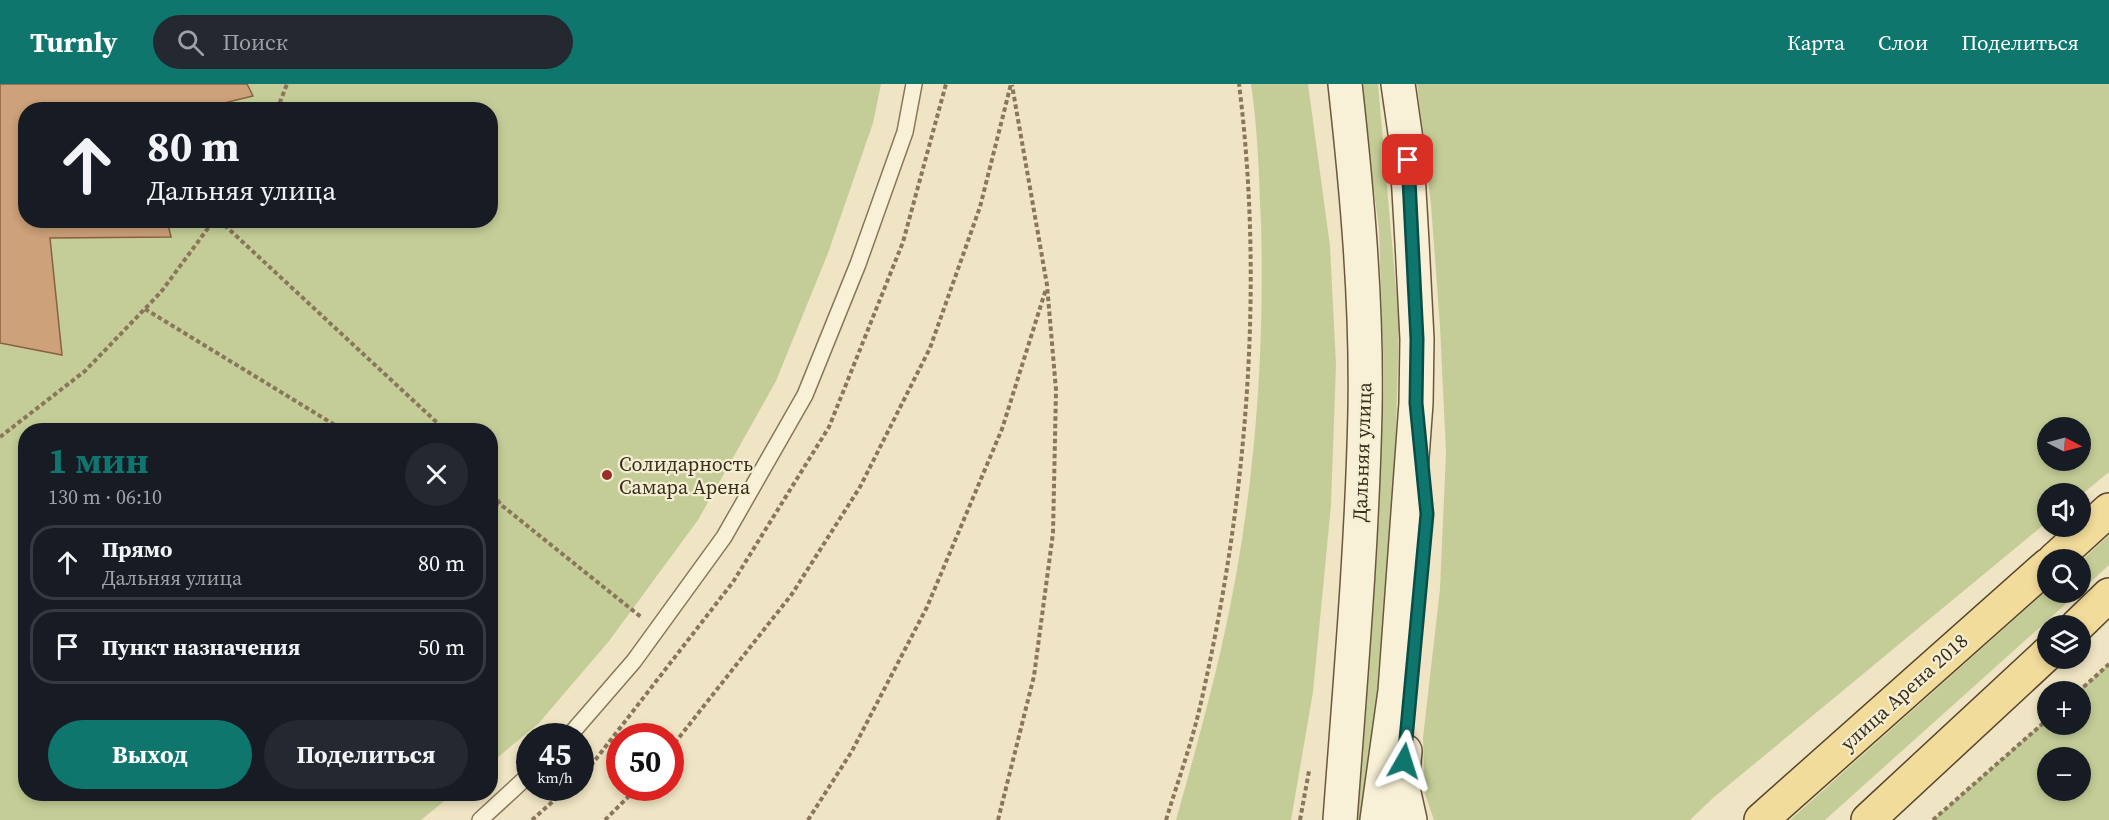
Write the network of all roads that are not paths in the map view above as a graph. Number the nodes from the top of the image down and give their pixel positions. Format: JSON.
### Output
{"nodes":[{"id":1,"x":914,"y":84,"type":"edge"},
{"id":2,"x":1345,"y":84,"type":"edge"},
{"id":3,"x":1398,"y":84,"type":"edge"},
{"id":4,"x":1416,"y":403,"type":"junction"},
{"id":5,"x":2109,"y":510,"type":"edge"},
{"id":6,"x":2066,"y":549,"type":"edge"},
{"id":7,"x":2037,"y":575,"type":"edge"},
{"id":8,"x":1358,"y":580,"type":"junction"},
{"id":9,"x":2109,"y":596,"type":"edge"},
{"id":10,"x":2089,"y":615,"type":"edge"},
{"id":11,"x":2037,"y":663,"type":"edge"},
{"id":12,"x":580,"y":723,"type":"edge"},
{"id":13,"x":516,"y":787,"type":"edge"},
{"id":14,"x":1764,"y":816,"type":"edge"},
{"id":15,"x":480,"y":820,"type":"edge"},
{"id":16,"x":1317,"y":820,"type":"edge"},
{"id":17,"x":1340,"y":820,"type":"edge"},
{"id":18,"x":1377,"y":820,"type":"edge"},
{"id":19,"x":1410,"y":820,"type":"edge"},
{"id":20,"x":1868,"y":820,"type":"edge"}],
"edges":[{"from":1,"to":12,"type":"lane"},
{"from":2,"to":8,"type":"main road","name":"Дальняя улица"},
{"from":3,"to":4,"type":"main road"},
{"from":4,"to":18,"type":"main road"},
{"from":4,"to":19,"type":"main road"},
{"from":5,"to":6,"type":"main road"},
{"from":7,"to":14,"type":"main road","name":"улица Арена 2018"},
{"from":8,"to":16,"type":"main road"},
{"from":8,"to":17,"type":"main road","name":"Дальняя улица"},
{"from":9,"to":10,"type":"main road"},
{"from":11,"to":20,"type":"main road"},
{"from":13,"to":15,"type":"lane"}]}
